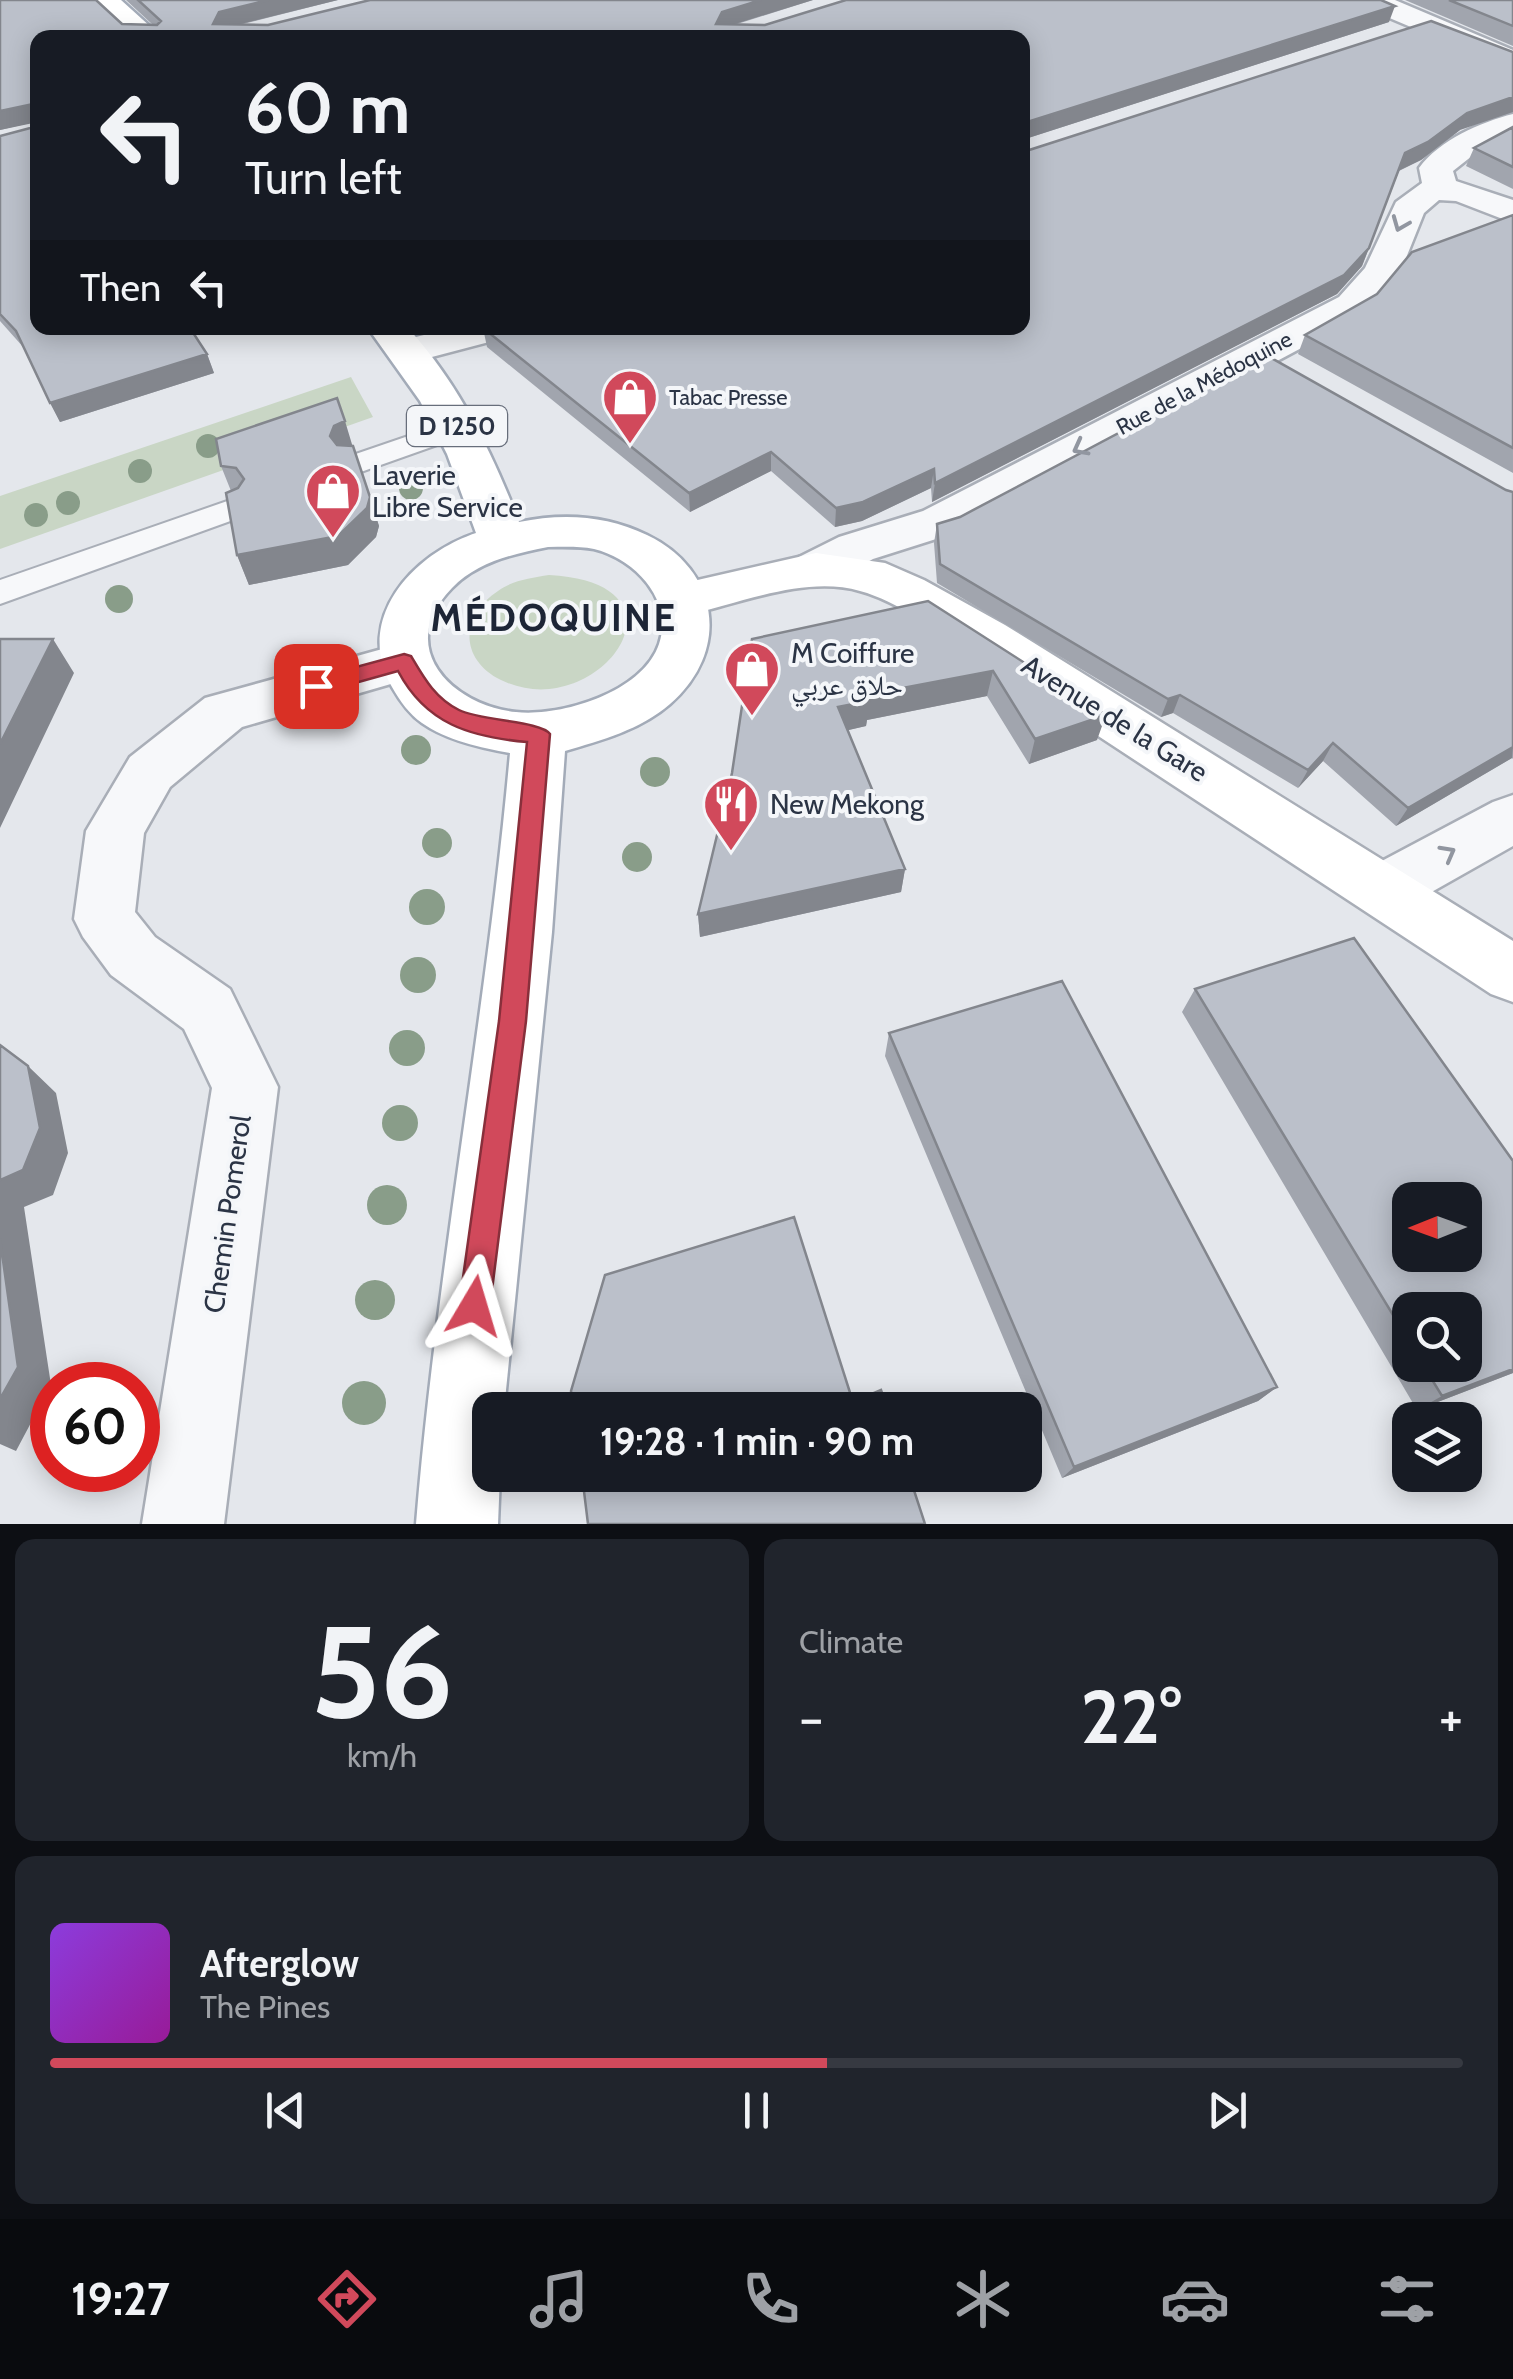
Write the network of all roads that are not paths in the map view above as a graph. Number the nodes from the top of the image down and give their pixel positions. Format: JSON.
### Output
{"nodes":[{"id":1,"x":104,"y":0,"type":"edge"},
{"id":2,"x":1371,"y":0,"type":"edge"},
{"id":3,"x":1426,"y":24,"type":"junction"},
{"id":4,"x":140,"y":30,"type":"edge"},
{"id":5,"x":1374,"y":40,"type":"edge"},
{"id":6,"x":1513,"y":61,"type":"edge"},
{"id":7,"x":1513,"y":124,"type":"edge"},
{"id":8,"x":1440,"y":188,"type":"junction"},
{"id":9,"x":1513,"y":212,"type":"edge"},
{"id":10,"x":434,"y":335,"type":"edge"},
{"id":11,"x":398,"y":339,"type":"edge"},
{"id":12,"x":458,"y":428,"type":"junction"},
{"id":13,"x":358,"y":464,"type":"edge"},
{"id":14,"x":236,"y":508,"type":"edge"},
{"id":15,"x":502,"y":540,"type":"junction"},
{"id":16,"x":816,"y":569,"type":"junction"},
{"id":17,"x":0,"y":592,"type":"edge"},
{"id":18,"x":684,"y":599,"type":"junction"},
{"id":19,"x":404,"y":662,"type":"junction"},
{"id":20,"x":539,"y":734,"type":"junction"},
{"id":21,"x":1513,"y":818,"type":"edge"},
{"id":22,"x":1384,"y":888,"type":"junction"},
{"id":23,"x":1513,"y":974,"type":"edge"},
{"id":24,"x":183,"y":1524,"type":"edge"},
{"id":25,"x":457,"y":1524,"type":"edge"}],
"edges":[{"from":1,"to":4,"type":"main road"},
{"from":2,"to":3,"type":"street"},
{"from":3,"to":5,"type":"street"},
{"from":3,"to":6,"type":"street"},
{"from":7,"to":8,"type":"street","name":"Rue de la Médoquine"},
{"from":8,"to":9,"type":"street"},
{"from":8,"to":16,"type":"street","name":"Rue de la Médoquine","one_way":true},
{"from":10,"to":11,"type":"street"},
{"from":11,"to":12,"type":"main road","number":"D 1250"},
{"from":12,"to":13,"type":"lane"},
{"from":12,"to":15,"type":"main road","number":"D 1250"},
{"from":14,"to":17,"type":"lane"},
{"from":15,"to":18,"type":"main road"},
{"from":15,"to":19,"type":"main road"},
{"from":16,"to":18,"type":"main road","name":"Avenue de la Gare"},
{"from":16,"to":22,"type":"main road","name":"Avenue de la Gare"},
{"from":18,"to":20,"type":"main road"},
{"from":19,"to":20,"type":"main road"},
{"from":19,"to":24,"type":"street","name":"Chemin Pomerol"},
{"from":20,"to":25,"type":"main road"},
{"from":22,"to":21,"type":"street","one_way":true},
{"from":22,"to":23,"type":"main road","name":"Avenue de la Gare"}]}
